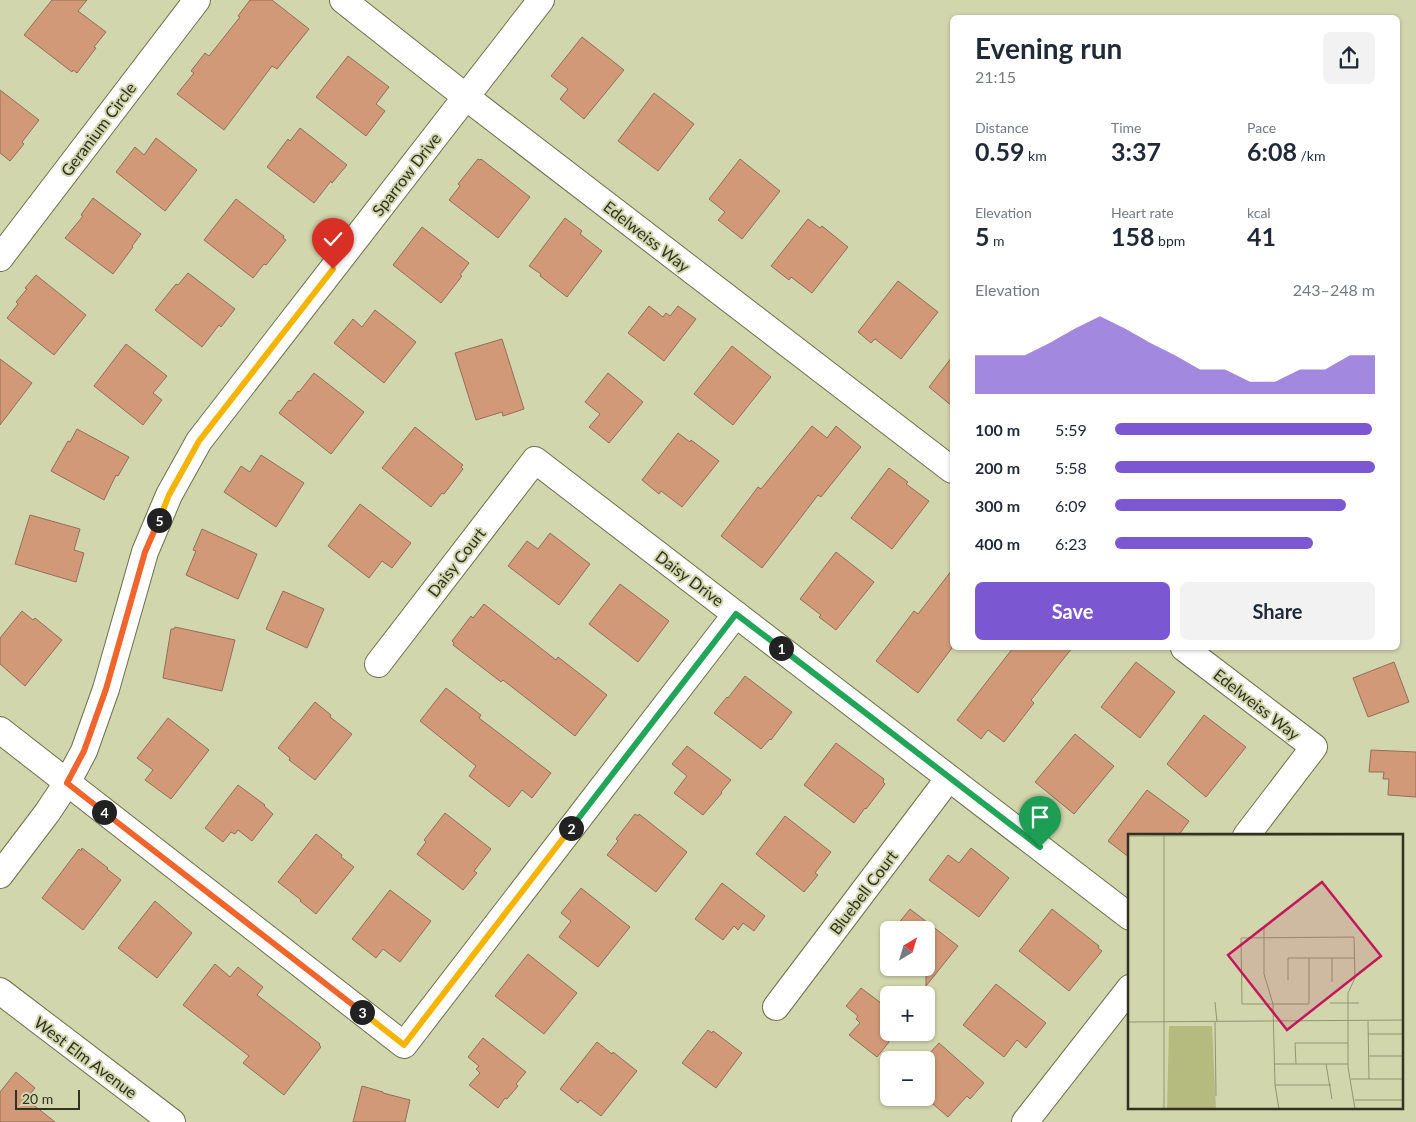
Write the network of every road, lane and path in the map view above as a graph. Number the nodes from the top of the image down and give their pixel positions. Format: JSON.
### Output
{"nodes":[{"id":1,"x":197,"y":0,"type":"edge"},
{"id":2,"x":343,"y":0,"type":"edge"},
{"id":3,"x":541,"y":0,"type":"edge"},
{"id":4,"x":466,"y":97,"type":"junction"},
{"id":5,"x":0,"y":258,"type":"edge"},
{"id":6,"x":535,"y":460,"type":"joint"},
{"id":7,"x":950,"y":468,"type":"edge"},
{"id":8,"x":736,"y":614,"type":"junction"},
{"id":9,"x":1187,"y":650,"type":"edge"},
{"id":10,"x":378,"y":664,"type":"dead end"},
{"id":11,"x":0,"y":730,"type":"edge"},
{"id":12,"x":949,"y":778,"type":"junction"},
{"id":13,"x":67,"y":783,"type":"junction"},
{"id":14,"x":1248,"y":834,"type":"edge"},
{"id":15,"x":0,"y":874,"type":"edge"},
{"id":16,"x":1128,"y":915,"type":"edge"},
{"id":17,"x":1128,"y":991,"type":"edge"},
{"id":18,"x":0,"y":992,"type":"edge"},
{"id":19,"x":776,"y":1007,"type":"dead end"},
{"id":20,"x":172,"y":1122,"type":"edge"},
{"id":21,"x":1025,"y":1122,"type":"edge"}],
"edges":[{"from":1,"to":5,"type":"street","name":"Geranium Circle"},
{"from":2,"to":4,"type":"street","name":"Edelweiss Way"},
{"from":3,"to":4,"type":"street","name":"Sparrow Drive"},
{"from":4,"to":7,"type":"street","name":"Edelweiss Way"},
{"from":4,"to":13,"type":"street","name":"Sparrow Drive"},
{"from":6,"to":8,"type":"street","name":"Daisy Drive"},
{"from":6,"to":10,"type":"street","name":"Daisy Court"},
{"from":8,"to":12,"type":"street","name":"Daisy Drive"},
{"from":8,"to":13,"type":"street"},
{"from":9,"to":14,"type":"street","name":"Edelweiss Way"},
{"from":11,"to":13,"type":"street"},
{"from":12,"to":16,"type":"street","name":"Daisy Drive"},
{"from":12,"to":19,"type":"street","name":"Bluebell Court"},
{"from":13,"to":15,"type":"street","name":"Sparrow Drive"},
{"from":17,"to":21,"type":"street"},
{"from":18,"to":20,"type":"street","name":"West Elm Avenue"}]}
